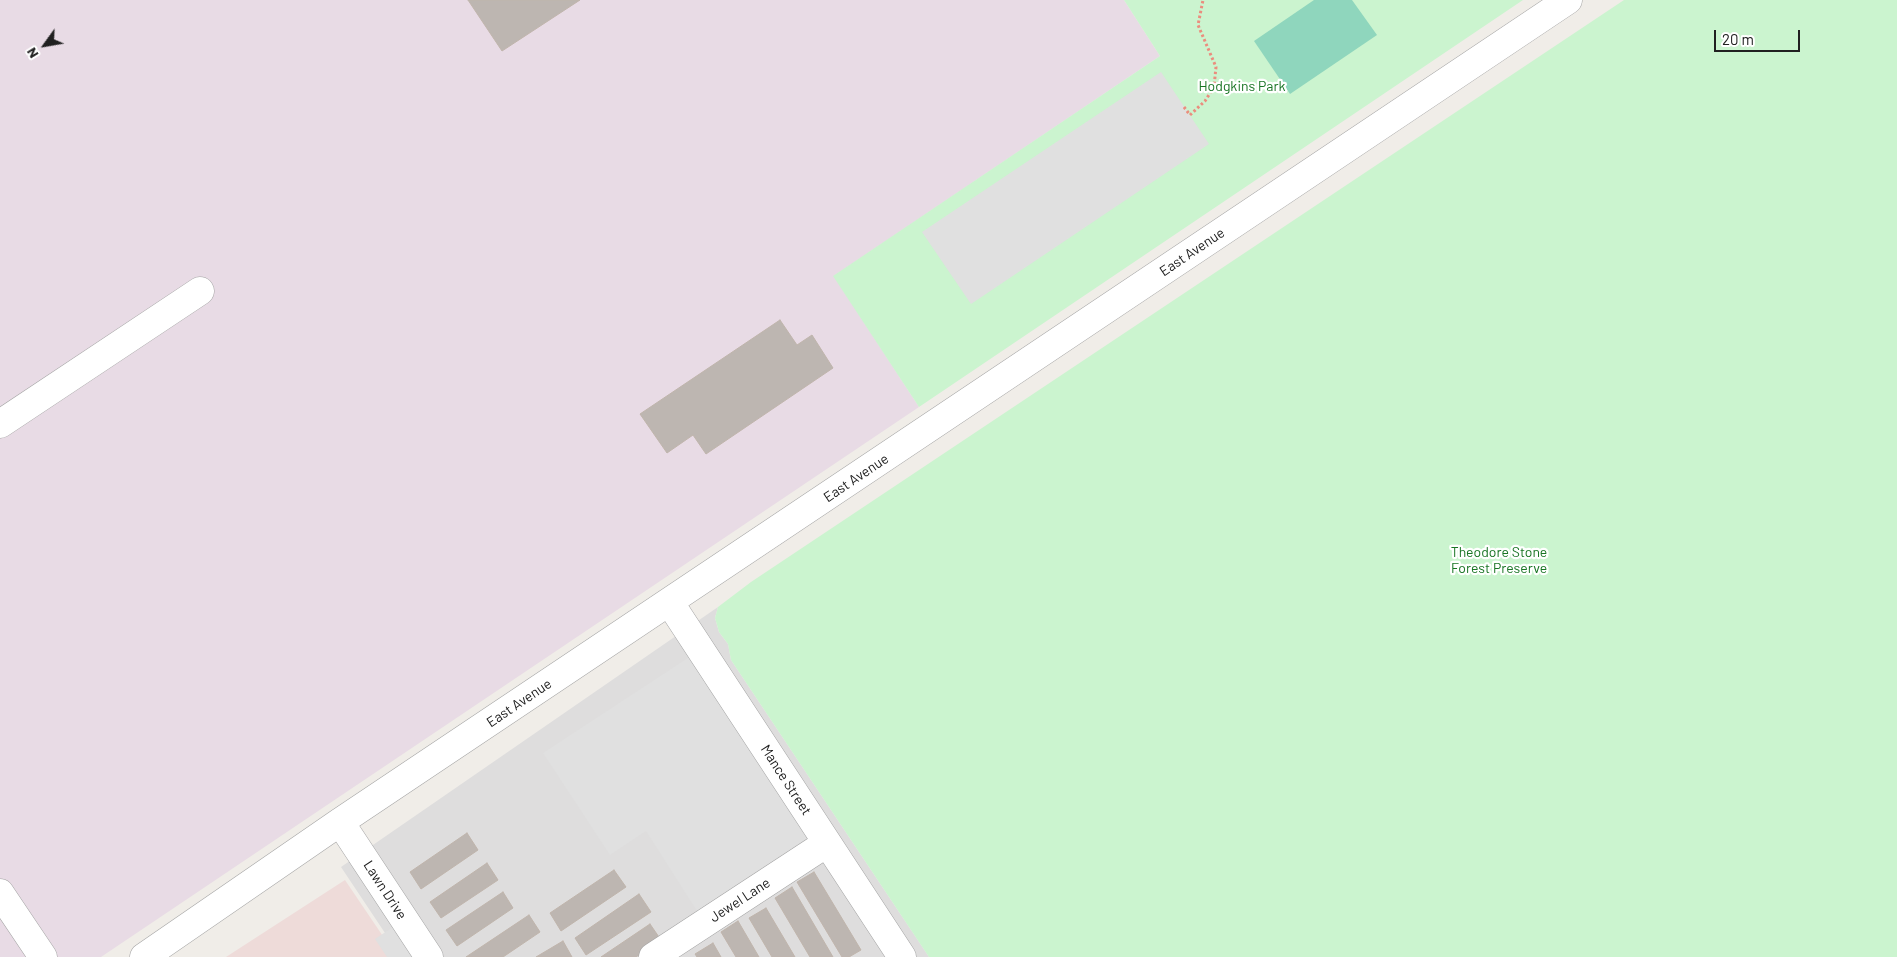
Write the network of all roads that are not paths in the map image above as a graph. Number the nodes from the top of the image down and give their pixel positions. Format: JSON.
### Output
{"nodes":[{"id":1,"x":1568,"y":0,"type":"edge"},
{"id":2,"x":200,"y":291,"type":"dead end"},
{"id":3,"x":0,"y":424,"type":"edge"},
{"id":4,"x":670,"y":603,"type":"junction"},
{"id":5,"x":340,"y":822,"type":"junction"},
{"id":6,"x":827,"y":843,"type":"junction"},
{"id":7,"x":0,"y":893,"type":"edge"},
{"id":8,"x":900,"y":956,"type":"edge"},
{"id":9,"x":43,"y":957,"type":"edge"},
{"id":10,"x":144,"y":957,"type":"edge"},
{"id":11,"x":429,"y":957,"type":"edge"},
{"id":12,"x":653,"y":957,"type":"edge"}],
"edges":[{"from":1,"to":4,"type":"street","name":"East Avenue"},
{"from":2,"to":3,"type":"street"},
{"from":4,"to":5,"type":"street","name":"East Avenue"},
{"from":4,"to":6,"type":"street","name":"Mance Street"},
{"from":5,"to":10,"type":"street","name":"East Avenue"},
{"from":5,"to":11,"type":"street","name":"Lawn Drive"},
{"from":6,"to":8,"type":"street","name":"Mance Street"},
{"from":6,"to":12,"type":"street","name":"Jewel Lane"},
{"from":7,"to":9,"type":"street"}]}
